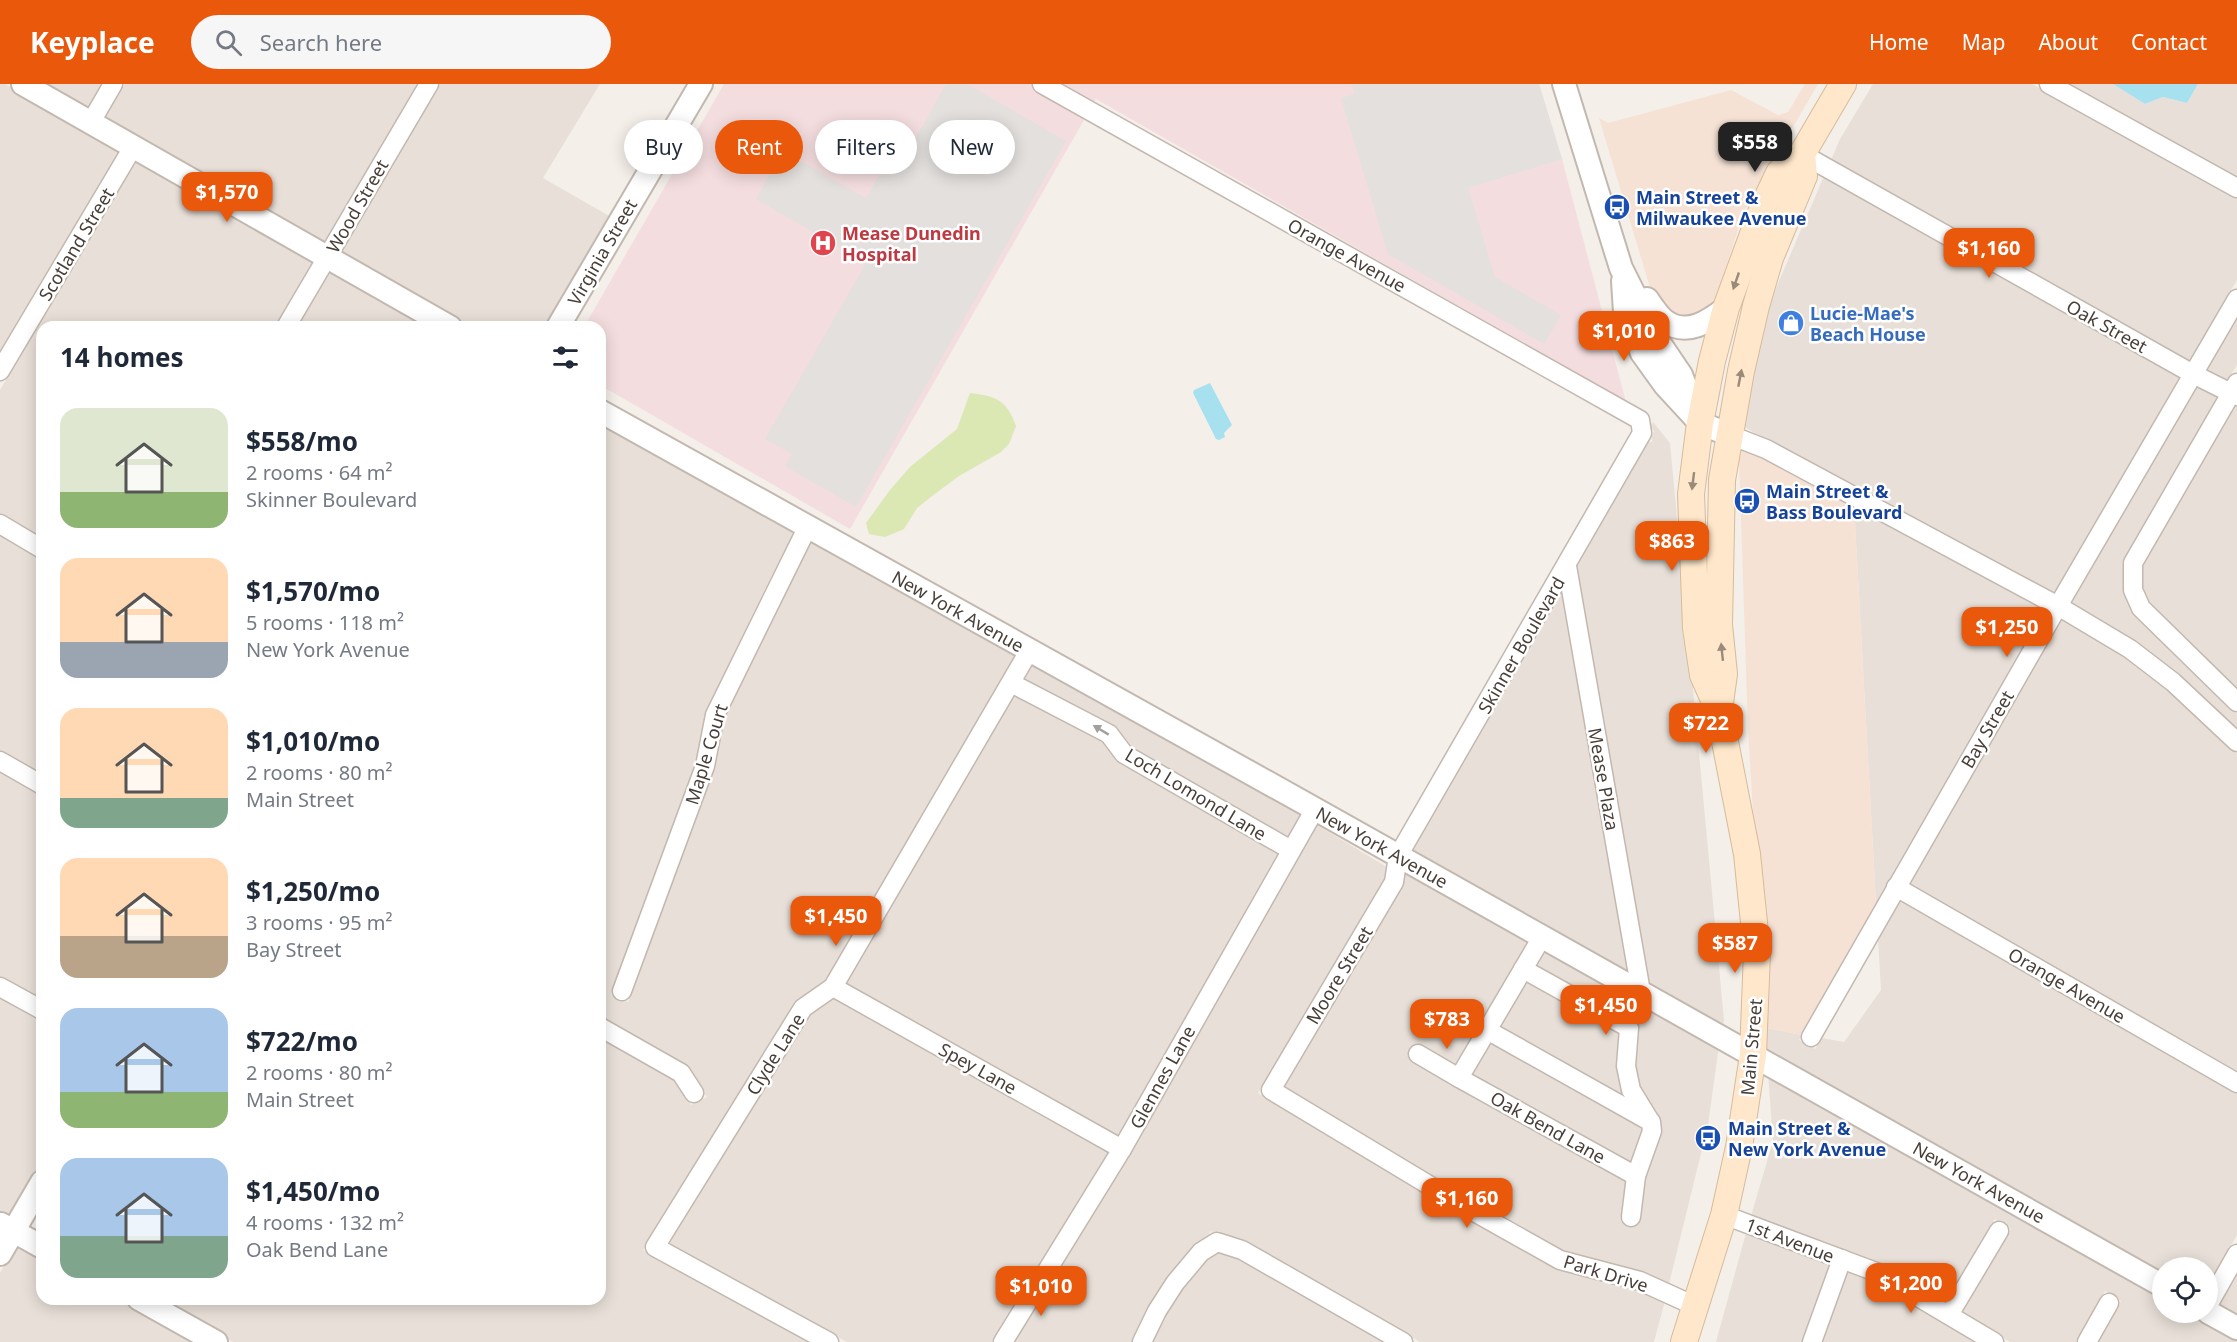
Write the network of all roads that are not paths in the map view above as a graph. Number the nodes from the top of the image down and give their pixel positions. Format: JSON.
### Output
{"nodes":[{"id":1,"x":23,"y":84,"type":"edge"},
{"id":2,"x":113,"y":84,"type":"edge"},
{"id":3,"x":429,"y":84,"type":"edge"},
{"id":4,"x":701,"y":84,"type":"edge"},
{"id":5,"x":1042,"y":84,"type":"edge"},
{"id":6,"x":1564,"y":84,"type":"edge"},
{"id":7,"x":1843,"y":84,"type":"edge"},
{"id":8,"x":2049,"y":84,"type":"edge"},
{"id":9,"x":91,"y":122,"type":"junction"},
{"id":10,"x":133,"y":147,"type":"junction"},
{"id":11,"x":1802,"y":154,"type":"junction"},
{"id":12,"x":2237,"y":188,"type":"edge"},
{"id":13,"x":328,"y":256,"type":"junction"},
{"id":14,"x":1622,"y":268,"type":"junction"},
{"id":15,"x":2237,"y":299,"type":"edge"},
{"id":16,"x":1726,"y":308,"type":"junction"},
{"id":17,"x":290,"y":321,"type":"edge"},
{"id":18,"x":440,"y":321,"type":"edge"},
{"id":19,"x":562,"y":321,"type":"edge"},
{"id":20,"x":0,"y":371,"type":"edge"},
{"id":21,"x":2193,"y":374,"type":"junction"},
{"id":22,"x":2235,"y":390,"type":"edge"},
{"id":23,"x":606,"y":414,"type":"edge"},
{"id":24,"x":1700,"y":423,"type":"junction"},
{"id":25,"x":1642,"y":433,"type":"joint"},
{"id":26,"x":1730,"y":435,"type":"junction"},
{"id":27,"x":0,"y":524,"type":"edge"},
{"id":28,"x":808,"y":526,"type":"junction"},
{"id":29,"x":36,"y":545,"type":"edge"},
{"id":30,"x":1566,"y":566,"type":"junction"},
{"id":31,"x":2058,"y":606,"type":"junction"},
{"id":32,"x":1029,"y":651,"type":"junction"},
{"id":33,"x":1011,"y":683,"type":"junction"},
{"id":34,"x":2237,"y":702,"type":"edge"},
{"id":35,"x":1719,"y":711,"type":"junction"},
{"id":36,"x":2237,"y":742,"type":"edge"},
{"id":37,"x":0,"y":761,"type":"edge"},
{"id":38,"x":36,"y":782,"type":"edge"},
{"id":39,"x":1315,"y":809,"type":"junction"},
{"id":40,"x":1291,"y":850,"type":"junction"},
{"id":41,"x":1398,"y":856,"type":"junction"},
{"id":42,"x":1896,"y":887,"type":"junction"},
{"id":43,"x":1542,"y":937,"type":"junction"},
{"id":44,"x":1523,"y":969,"type":"junction"},
{"id":45,"x":0,"y":987,"type":"edge"},
{"id":46,"x":833,"y":987,"type":"junction"},
{"id":47,"x":622,"y":990,"type":"dead end"},
{"id":48,"x":1641,"y":992,"type":"junction"},
{"id":49,"x":36,"y":1007,"type":"edge"},
{"id":50,"x":606,"y":1030,"type":"edge"},
{"id":51,"x":1487,"y":1030,"type":"junction"},
{"id":52,"x":1811,"y":1037,"type":"dead end"},
{"id":53,"x":1418,"y":1054,"type":"dead end"},
{"id":54,"x":1753,"y":1055,"type":"junction"},
{"id":55,"x":1459,"y":1077,"type":"junction"},
{"id":56,"x":2237,"y":1083,"type":"edge"},
{"id":57,"x":1271,"y":1090,"type":"joint"},
{"id":58,"x":694,"y":1093,"type":"dead end"},
{"id":59,"x":1651,"y":1122,"type":"junction"},
{"id":60,"x":1122,"y":1149,"type":"junction"},
{"id":61,"x":1636,"y":1176,"type":"junction"},
{"id":62,"x":36,"y":1190,"type":"edge"},
{"id":63,"x":1724,"y":1215,"type":"junction"},
{"id":64,"x":1632,"y":1217,"type":"dead end"},
{"id":65,"x":7,"y":1227,"type":"edge"},
{"id":66,"x":1999,"y":1231,"type":"dead end"},
{"id":67,"x":36,"y":1243,"type":"edge"},
{"id":68,"x":0,"y":1254,"type":"edge"},
{"id":69,"x":2237,"y":1254,"type":"edge"},
{"id":70,"x":1842,"y":1259,"type":"junction"},
{"id":71,"x":2152,"y":1280,"type":"edge"},
{"id":72,"x":2218,"y":1287,"type":"edge"},
{"id":73,"x":2109,"y":1303,"type":"dead end"},
{"id":74,"x":150,"y":1305,"type":"edge"},
{"id":75,"x":1695,"y":1306,"type":"junction"},
{"id":76,"x":1949,"y":1315,"type":"junction"},
{"id":77,"x":2218,"y":1318,"type":"edge"},
{"id":78,"x":2237,"y":1328,"type":"edge"},
{"id":79,"x":216,"y":1342,"type":"edge"},
{"id":80,"x":829,"y":1342,"type":"edge"},
{"id":81,"x":1004,"y":1342,"type":"edge"},
{"id":82,"x":1142,"y":1342,"type":"edge"},
{"id":83,"x":1403,"y":1342,"type":"edge"},
{"id":84,"x":1684,"y":1342,"type":"edge"},
{"id":85,"x":1812,"y":1342,"type":"edge"},
{"id":86,"x":1994,"y":1342,"type":"edge"},
{"id":87,"x":2087,"y":1342,"type":"edge"}],
"edges":[{"from":1,"to":9,"type":"street"},
{"from":2,"to":9,"type":"street"},
{"from":3,"to":13,"type":"street","name":"Wood Street"},
{"from":4,"to":19,"type":"street","name":"Virginia Street"},
{"from":5,"to":25,"type":"street","name":"Orange Avenue"},
{"from":6,"to":14,"type":"street","name":"Main Street"},
{"from":7,"to":11,"type":"main road"},
{"from":8,"to":12,"type":"street"},
{"from":9,"to":10,"type":"street"},
{"from":10,"to":13,"type":"street"},
{"from":10,"to":20,"type":"street","name":"Scotland Street"},
{"from":11,"to":16,"type":"main road","one_way":true},
{"from":11,"to":21,"type":"street","name":"Oak Street"},
{"from":26,"to":11,"type":"main road","one_way":true},
{"from":13,"to":17,"type":"street","name":"Wood Street"},
{"from":13,"to":18,"type":"street"},
{"from":14,"to":16,"type":"street"},
{"from":14,"to":24,"type":"street","name":"Main Street"},
{"from":15,"to":21,"type":"street","name":"Bay Street"},
{"from":16,"to":24,"type":"main road"},
{"from":21,"to":22,"type":"street","name":"Oak Street"},
{"from":21,"to":31,"type":"street","name":"Bay Street"},
{"from":22,"to":34,"type":"street"},
{"from":23,"to":28,"type":"street","name":"New York Avenue"},
{"from":24,"to":26,"type":"street"},
{"from":24,"to":35,"type":"main road","name":"Main Street","one_way":true},
{"from":25,"to":30,"type":"street","name":"Skinner Boulevard"},
{"from":26,"to":31,"type":"street"},
{"from":35,"to":26,"type":"main road","name":"Main Street","one_way":true},
{"from":27,"to":29,"type":"street"},
{"from":28,"to":32,"type":"street","name":"New York Avenue"},
{"from":28,"to":47,"type":"street","name":"Maple Court"},
{"from":30,"to":41,"type":"street","name":"Skinner Boulevard"},
{"from":30,"to":48,"type":"street","name":"Mease Plaza"},
{"from":31,"to":36,"type":"street"},
{"from":31,"to":42,"type":"street","name":"Bay Street"},
{"from":32,"to":33,"type":"street","name":"Clyde Lane"},
{"from":32,"to":39,"type":"street","name":"New York Avenue"},
{"from":40,"to":33,"type":"street","name":"Loch Lomond Lane","one_way":true},
{"from":33,"to":46,"type":"street","name":"Clyde Lane"},
{"from":35,"to":54,"type":"main road","name":"Main Street"},
{"from":37,"to":38,"type":"street"},
{"from":39,"to":40,"type":"street","name":"Glennes Lane"},
{"from":39,"to":41,"type":"street","name":"New York Avenue"},
{"from":40,"to":60,"type":"street","name":"Glennes Lane"},
{"from":41,"to":43,"type":"street","name":"New York Avenue"},
{"from":41,"to":57,"type":"street","name":"Moore Street"},
{"from":42,"to":52,"type":"street","name":"Bay Street"},
{"from":42,"to":56,"type":"street","name":"Orange Avenue"},
{"from":43,"to":44,"type":"street"},
{"from":43,"to":48,"type":"street","name":"New York Avenue"},
{"from":44,"to":51,"type":"street"},
{"from":44,"to":59,"type":"street"},
{"from":45,"to":49,"type":"street"},
{"from":46,"to":60,"type":"street","name":"Spey Lane"},
{"from":46,"to":80,"type":"street","name":"Clyde Lane"},
{"from":48,"to":54,"type":"street","name":"New York Avenue"},
{"from":50,"to":58,"type":"street"},
{"from":51,"to":55,"type":"street"},
{"from":51,"to":59,"type":"street"},
{"from":53,"to":55,"type":"street","name":"Oak Bend Lane"},
{"from":54,"to":63,"type":"main road","name":"Main Street"},
{"from":54,"to":71,"type":"street","name":"New York Avenue"},
{"from":55,"to":61,"type":"street","name":"Oak Bend Lane"},
{"from":57,"to":75,"type":"street","name":"Park Drive"},
{"from":59,"to":61,"type":"street"},
{"from":60,"to":81,"type":"street","name":"Glennes Lane"},
{"from":61,"to":64,"type":"street"},
{"from":62,"to":65,"type":"street"},
{"from":63,"to":70,"type":"street","name":"1st Avenue"},
{"from":63,"to":75,"type":"main road","name":"Main Street"},
{"from":65,"to":67,"type":"street"},
{"from":65,"to":68,"type":"street"},
{"from":66,"to":76,"type":"street"},
{"from":69,"to":72,"type":"street"},
{"from":70,"to":76,"type":"street"},
{"from":70,"to":85,"type":"street","name":"1st Avenue"},
{"from":73,"to":87,"type":"street"},
{"from":74,"to":79,"type":"street"},
{"from":75,"to":84,"type":"main road","name":"Main Street"},
{"from":76,"to":86,"type":"street"},
{"from":77,"to":78,"type":"street"},
{"from":82,"to":83,"type":"street"}]}
